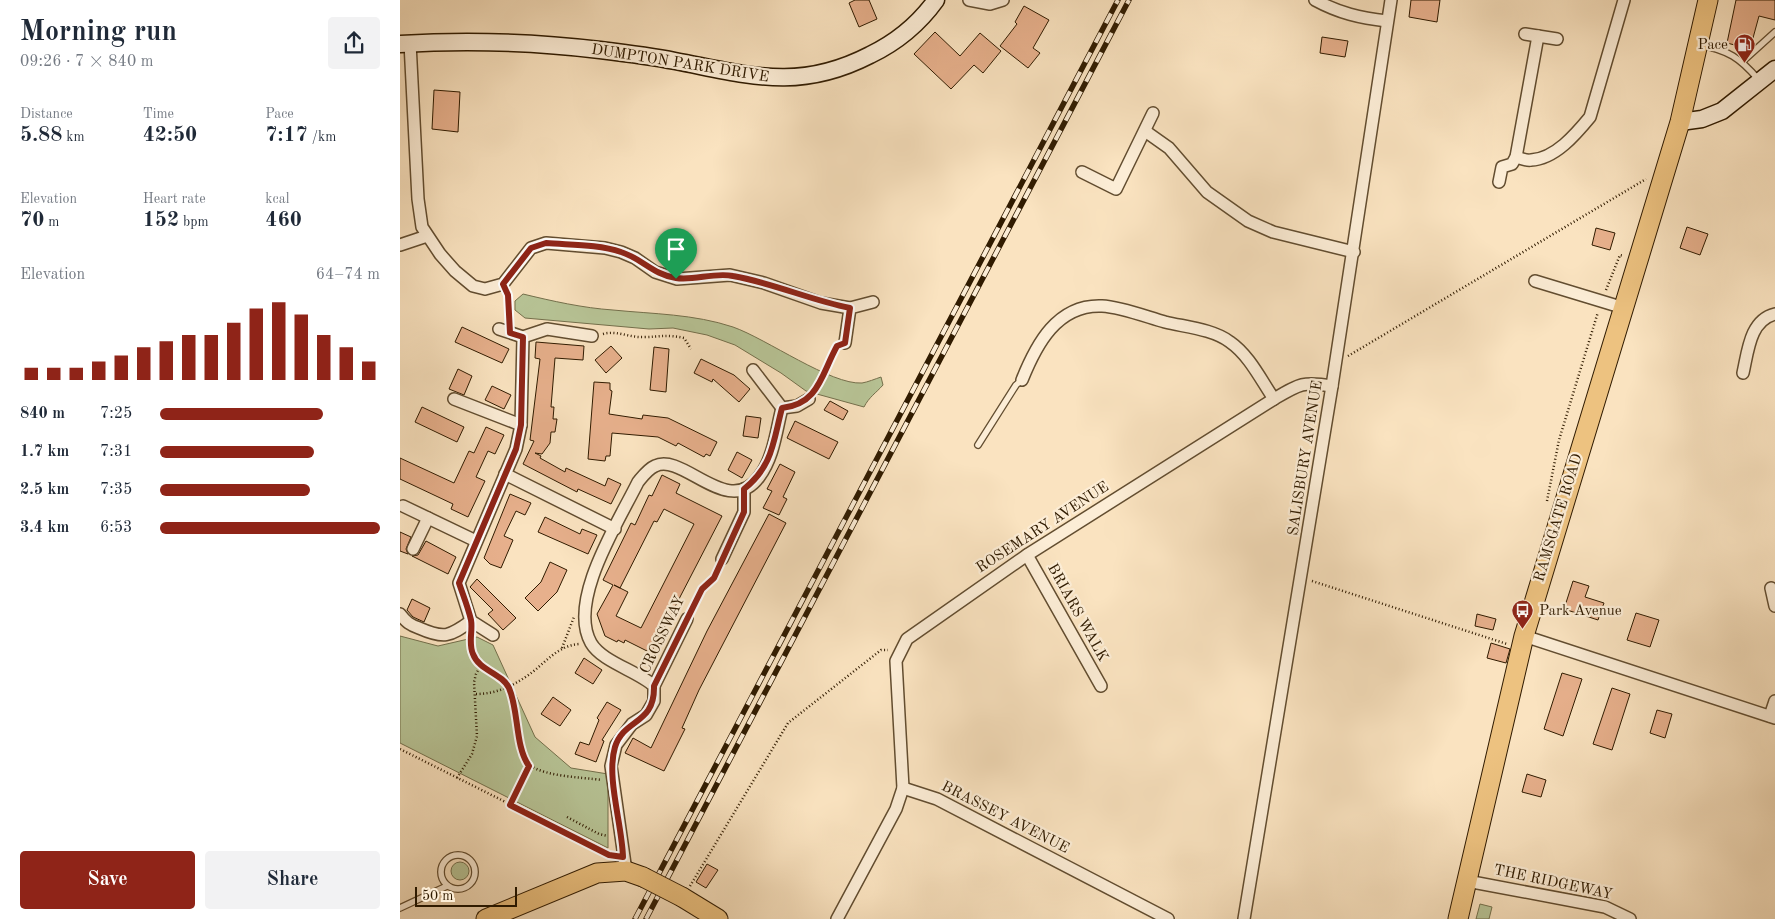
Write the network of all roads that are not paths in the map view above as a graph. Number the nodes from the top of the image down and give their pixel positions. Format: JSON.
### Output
{"nodes":[{"id":1,"x":936,"y":0,"type":"edge"},
{"id":2,"x":970,"y":0,"type":"edge"},
{"id":3,"x":1003,"y":0,"type":"edge"},
{"id":4,"x":1315,"y":0,"type":"edge"},
{"id":5,"x":1391,"y":0,"type":"edge"},
{"id":6,"x":1624,"y":0,"type":"edge"},
{"id":7,"x":1708,"y":0,"type":"edge"},
{"id":8,"x":1387,"y":21,"type":"junction"},
{"id":9,"x":1775,"y":32,"type":"edge"},
{"id":10,"x":1525,"y":34,"type":"dead end"},
{"id":11,"x":1538,"y":36,"type":"junction"},
{"id":12,"x":1556,"y":39,"type":"dead end"},
{"id":13,"x":405,"y":44,"type":"edge"},
{"id":14,"x":1698,"y":45,"type":"junction"},
{"id":15,"x":1742,"y":61,"type":"junction"},
{"id":16,"x":1775,"y":69,"type":"edge"},
{"id":17,"x":1759,"y":81,"type":"junction"},
{"id":18,"x":1154,"y":113,"type":"dead end"},
{"id":19,"x":1680,"y":122,"type":"junction"},
{"id":20,"x":1145,"y":131,"type":"junction"},
{"id":21,"x":1516,"y":157,"type":"junction"},
{"id":22,"x":1082,"y":172,"type":"dead end"},
{"id":23,"x":1499,"y":182,"type":"dead end"},
{"id":24,"x":427,"y":236,"type":"junction"},
{"id":25,"x":400,"y":245,"type":"edge"},
{"id":26,"x":1354,"y":252,"type":"junction"},
{"id":27,"x":1534,"y":281,"type":"dead end"},
{"id":28,"x":873,"y":302,"type":"dead end"},
{"id":29,"x":850,"y":308,"type":"junction"},
{"id":30,"x":1624,"y":308,"type":"junction"},
{"id":31,"x":1775,"y":314,"type":"edge"},
{"id":32,"x":504,"y":331,"type":"road end"},
{"id":33,"x":592,"y":336,"type":"road end"},
{"id":34,"x":523,"y":337,"type":"junction"},
{"id":35,"x":845,"y":343,"type":"road end"},
{"id":36,"x":753,"y":370,"type":"dead end"},
{"id":37,"x":1743,"y":373,"type":"dead end"},
{"id":38,"x":1022,"y":380,"type":"joint"},
{"id":39,"x":1332,"y":386,"type":"junction"},
{"id":40,"x":454,"y":398,"type":"dead end"},
{"id":41,"x":809,"y":399,"type":"road end"},
{"id":42,"x":1274,"y":399,"type":"junction"},
{"id":43,"x":782,"y":408,"type":"junction"},
{"id":44,"x":521,"y":425,"type":"junction"},
{"id":45,"x":978,"y":445,"type":"dead end"},
{"id":46,"x":505,"y":474,"type":"junction"},
{"id":47,"x":744,"y":489,"type":"junction"},
{"id":48,"x":403,"y":506,"type":"dead end"},
{"id":49,"x":428,"y":518,"type":"junction"},
{"id":50,"x":615,"y":529,"type":"junction"},
{"id":51,"x":476,"y":541,"type":"junction"},
{"id":52,"x":413,"y":549,"type":"dead end"},
{"id":53,"x":1027,"y":555,"type":"junction"},
{"id":54,"x":722,"y":559,"type":"road end"},
{"id":55,"x":1771,"y":588,"type":"dead end"},
{"id":56,"x":1775,"y":606,"type":"edge"},
{"id":57,"x":400,"y":614,"type":"edge"},
{"id":58,"x":688,"y":619,"type":"road end"},
{"id":59,"x":471,"y":621,"type":"junction"},
{"id":60,"x":493,"y":636,"type":"dead end"},
{"id":61,"x":1522,"y":642,"type":"junction"},
{"id":62,"x":654,"y":686,"type":"junction"},
{"id":63,"x":1101,"y":686,"type":"dead end"},
{"id":64,"x":1775,"y":701,"type":"edge"},
{"id":65,"x":1773,"y":717,"type":"edge"},
{"id":66,"x":903,"y":788,"type":"junction"},
{"id":67,"x":624,"y":864,"type":"junction"},
{"id":68,"x":1467,"y":880,"type":"junction"},
{"id":69,"x":447,"y":886,"type":"junction"},
{"id":70,"x":400,"y":908,"type":"edge"},
{"id":71,"x":486,"y":919,"type":"edge"},
{"id":72,"x":718,"y":919,"type":"edge"},
{"id":73,"x":838,"y":919,"type":"edge"},
{"id":74,"x":1168,"y":919,"type":"edge"},
{"id":75,"x":1244,"y":919,"type":"edge"},
{"id":76,"x":1458,"y":919,"type":"edge"},
{"id":77,"x":1630,"y":919,"type":"edge"}],
"edges":[{"from":1,"to":13,"type":"street","name":"DUMPTON PARK DRIVE"},
{"from":2,"to":3,"type":"street"},
{"from":4,"to":8,"type":"street"},
{"from":5,"to":8,"type":"street","name":"SALISBURY AVENUE"},
{"from":6,"to":21,"type":"street"},
{"from":7,"to":14,"type":"main road","name":"RAMSGATE ROAD"},
{"from":8,"to":26,"type":"street","name":"SALISBURY AVENUE"},
{"from":9,"to":15,"type":"lane"},
{"from":10,"to":11,"type":"street"},
{"from":11,"to":12,"type":"street"},
{"from":11,"to":21,"type":"street"},
{"from":13,"to":24,"type":"street"},
{"from":14,"to":15,"type":"lane"},
{"from":14,"to":19,"type":"main road","name":"RAMSGATE ROAD"},
{"from":15,"to":17,"type":"lane"},
{"from":16,"to":17,"type":"street"},
{"from":17,"to":19,"type":"street"},
{"from":18,"to":20,"type":"street"},
{"from":19,"to":30,"type":"main road","name":"RAMSGATE ROAD"},
{"from":20,"to":22,"type":"street"},
{"from":20,"to":26,"type":"street"},
{"from":21,"to":23,"type":"street"},
{"from":24,"to":25,"type":"street"},
{"from":24,"to":29,"type":"street"},
{"from":26,"to":39,"type":"street","name":"SALISBURY AVENUE"},
{"from":27,"to":30,"type":"street"},
{"from":28,"to":29,"type":"street"},
{"from":29,"to":35,"type":"street"},
{"from":30,"to":61,"type":"main road","name":"RAMSGATE ROAD"},
{"from":31,"to":37,"type":"street"},
{"from":32,"to":34,"type":"street"},
{"from":33,"to":34,"type":"street"},
{"from":34,"to":44,"type":"street"},
{"from":36,"to":43,"type":"street"},
{"from":38,"to":42,"type":"street"},
{"from":38,"to":45,"type":"lane"},
{"from":39,"to":42,"type":"street","name":"ROSEMARY AVENUE"},
{"from":39,"to":75,"type":"street","name":"SALISBURY AVENUE"},
{"from":40,"to":44,"type":"street"},
{"from":41,"to":43,"type":"street"},
{"from":42,"to":53,"type":"street","name":"ROSEMARY AVENUE"},
{"from":43,"to":47,"type":"street"},
{"from":44,"to":46,"type":"street"},
{"from":46,"to":50,"type":"street"},
{"from":46,"to":51,"type":"street"},
{"from":47,"to":50,"type":"street"},
{"from":47,"to":54,"type":"street"},
{"from":48,"to":49,"type":"street"},
{"from":49,"to":51,"type":"street"},
{"from":49,"to":52,"type":"street"},
{"from":50,"to":62,"type":"street"},
{"from":51,"to":59,"type":"street"},
{"from":53,"to":63,"type":"street","name":"BRIARS WALK"},
{"from":53,"to":66,"type":"street","name":"ROSEMARY AVENUE"},
{"from":55,"to":56,"type":"street"},
{"from":57,"to":59,"type":"street"},
{"from":58,"to":62,"type":"street","name":"CROSSWAY"},
{"from":59,"to":60,"type":"street"},
{"from":61,"to":65,"type":"street"},
{"from":61,"to":68,"type":"main road","name":"RAMSGATE ROAD"},
{"from":62,"to":67,"type":"street","name":"CROSSWAY"},
{"from":64,"to":65,"type":"street"},
{"from":66,"to":73,"type":"street"},
{"from":66,"to":74,"type":"street","name":"BRASSEY AVENUE"},
{"from":67,"to":71,"type":"main road"},
{"from":67,"to":72,"type":"main road","bridge":true},
{"from":68,"to":76,"type":"main road","name":"RAMSGATE ROAD"},
{"from":68,"to":77,"type":"street","name":"THE RIDGEWAY"},
{"from":69,"to":69,"type":"lane"},
{"from":69,"to":70,"type":"lane"}]}
